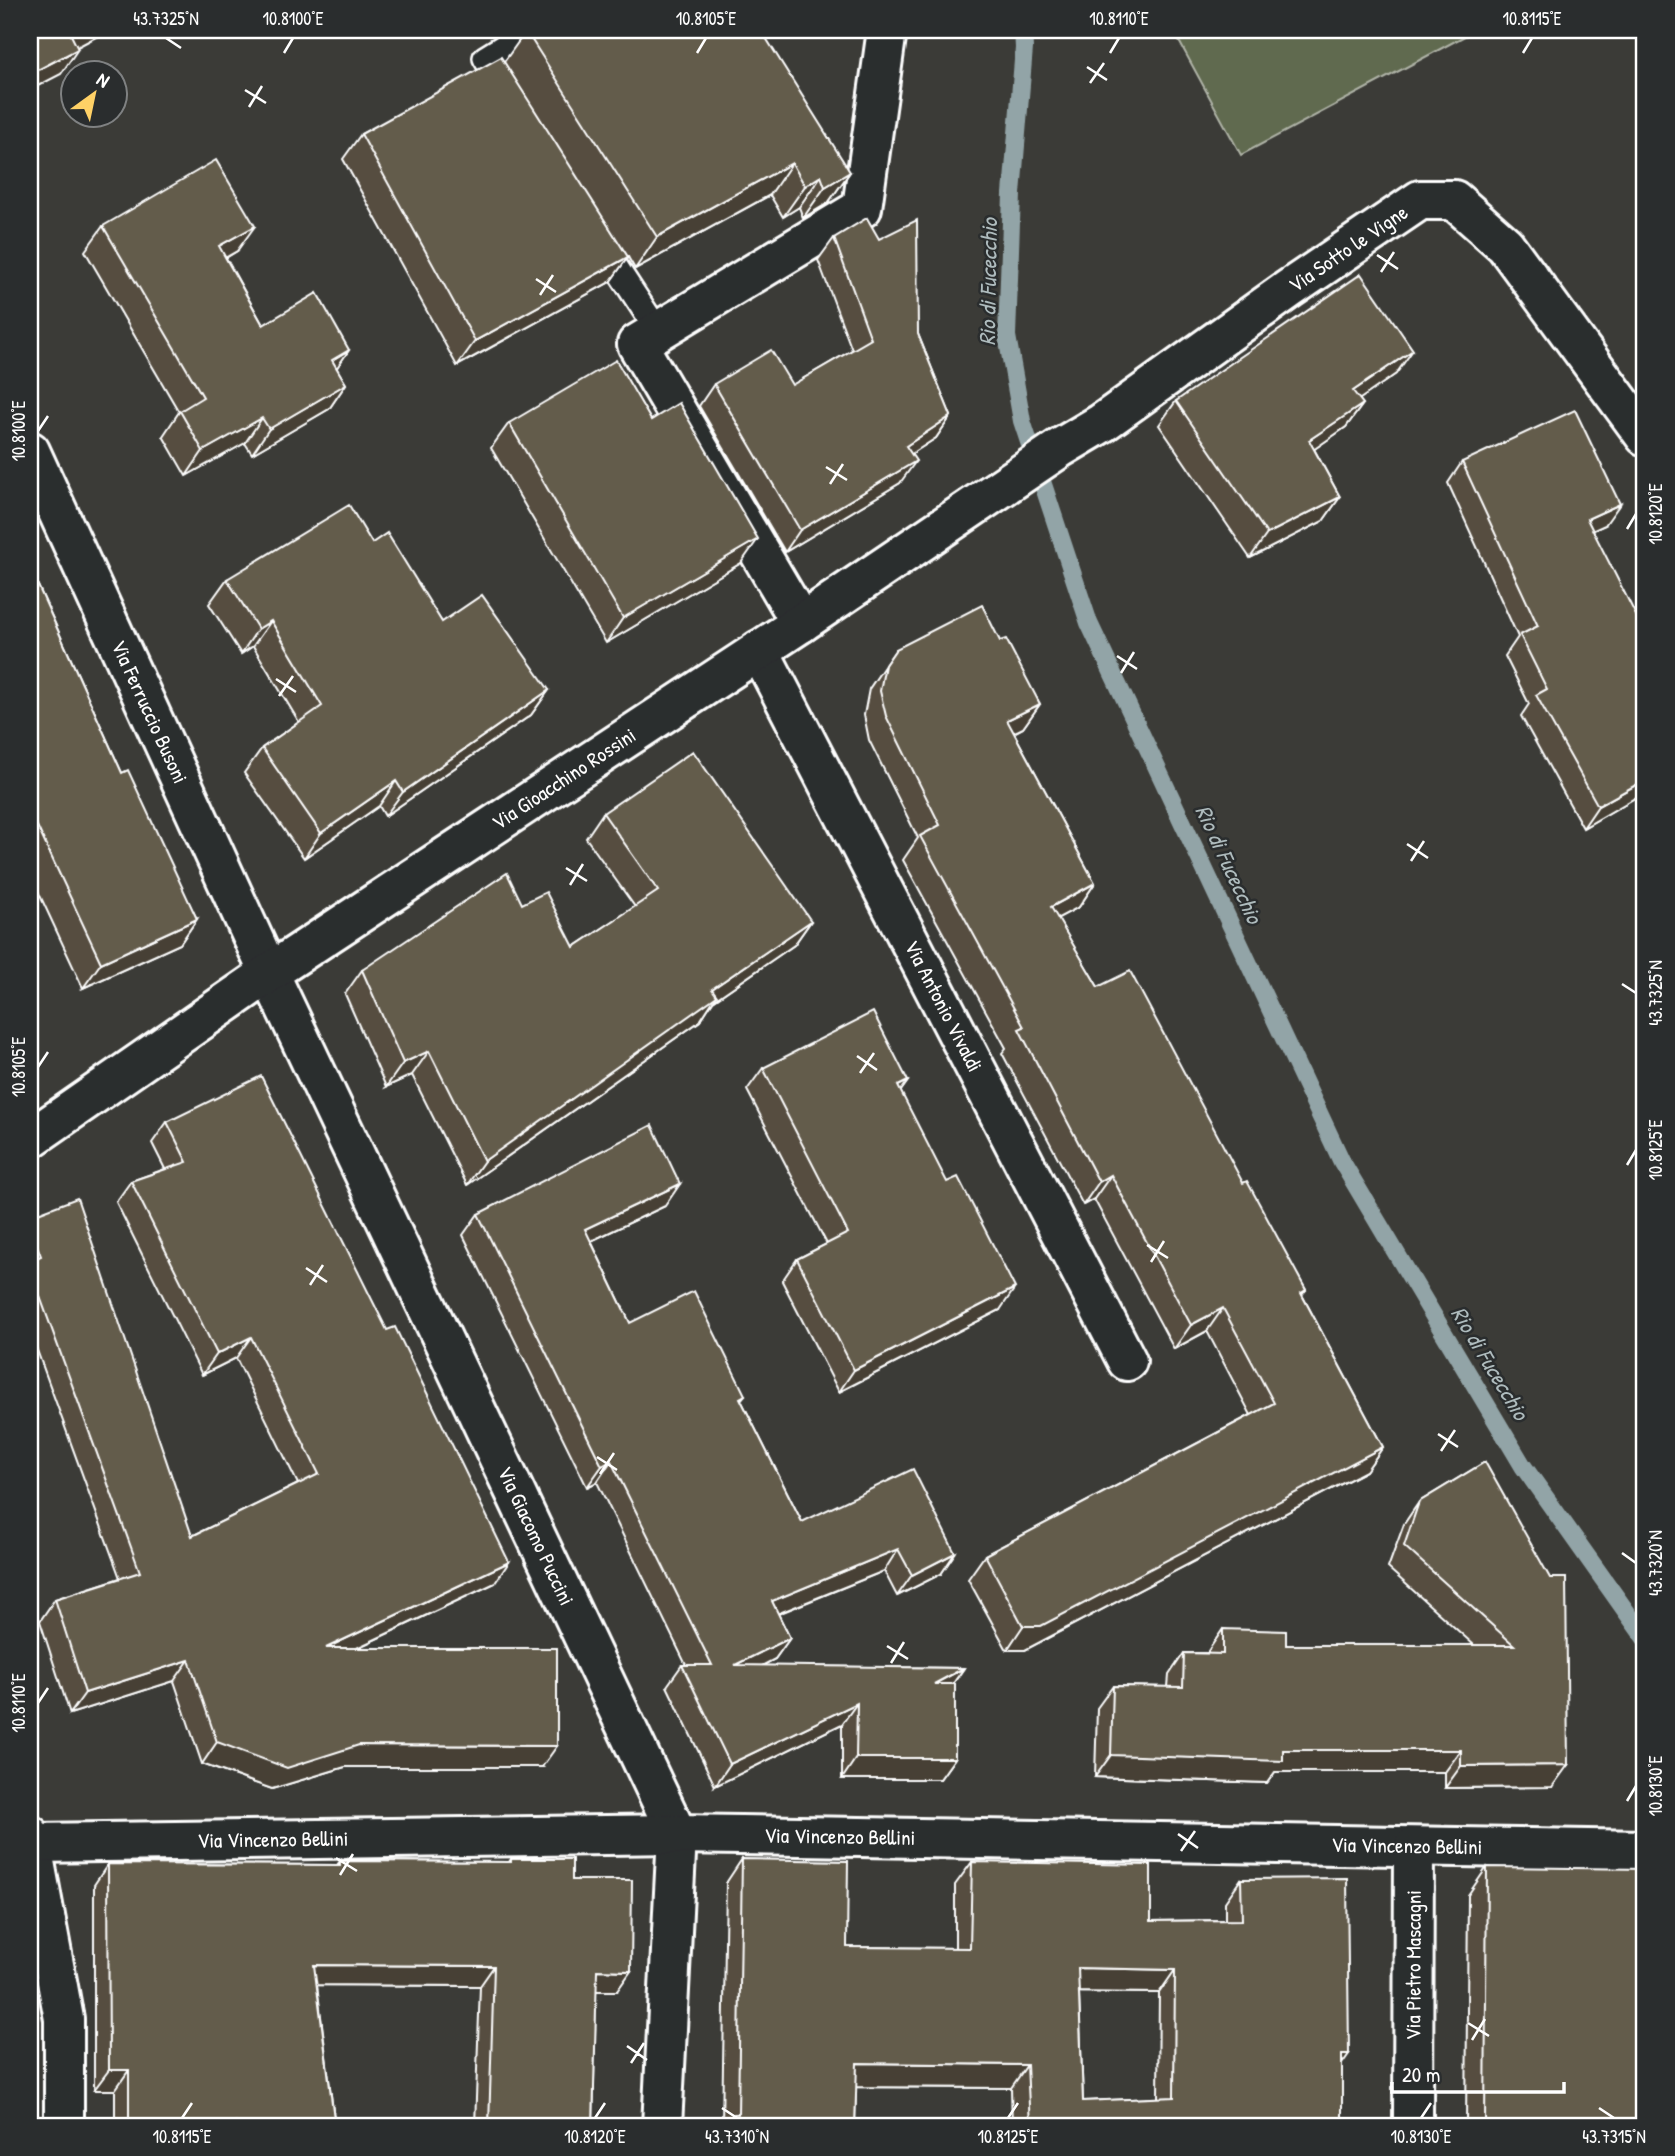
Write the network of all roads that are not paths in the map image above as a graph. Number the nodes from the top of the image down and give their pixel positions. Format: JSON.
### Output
{"nodes":[{"id":1,"x":530,"y":30,"type":"edge"},
{"id":2,"x":887,"y":30,"type":"edge"},
{"id":3,"x":520,"y":115,"type":"edge"},
{"id":4,"x":591,"y":228,"type":"edge"},
{"id":5,"x":657,"y":331,"type":"junction"},
{"id":6,"x":1102,"y":423,"type":"joint"},
{"id":7,"x":1645,"y":436,"type":"edge"},
{"id":8,"x":30,"y":451,"type":"edge"},
{"id":9,"x":801,"y":623,"type":"junction"},
{"id":10,"x":759,"y":650,"type":"junction"},
{"id":11,"x":269,"y":973,"type":"junction"},
{"id":12,"x":30,"y":1139,"type":"edge"},
{"id":13,"x":1127,"y":1361,"type":"dead end"},
{"id":14,"x":677,"y":1834,"type":"junction"},
{"id":15,"x":31,"y":1839,"type":"edge"},
{"id":16,"x":1414,"y":1847,"type":"junction"},
{"id":17,"x":1645,"y":1850,"type":"edge"},
{"id":18,"x":64,"y":2126,"type":"edge"},
{"id":19,"x":662,"y":2126,"type":"edge"},
{"id":20,"x":1413,"y":2126,"type":"edge"}],
"edges":[{"from":1,"to":3,"type":"lane"},
{"from":2,"to":5,"type":"street"},
{"from":4,"to":5,"type":"lane"},
{"from":5,"to":9,"type":"street"},
{"from":6,"to":7,"type":"street","name":"Via Sotto le Vigne"},
{"from":6,"to":9,"type":"street","name":"Via Gioacchino Rossini"},
{"from":8,"to":11,"type":"street","name":"Via Ferruccio Busoni"},
{"from":9,"to":10,"type":"street","name":"Via Gioacchino Rossini"},
{"from":10,"to":11,"type":"street","name":"Via Gioacchino Rossini"},
{"from":10,"to":13,"type":"street","name":"Via Antonio Vivaldi"},
{"from":11,"to":12,"type":"street","name":"Via Gioacchino Rossini"},
{"from":11,"to":14,"type":"street","name":"Via Giacomo Puccini"},
{"from":14,"to":15,"type":"street","name":"Via Vincenzo Bellini"},
{"from":14,"to":16,"type":"street","name":"Via Vincenzo Bellini"},
{"from":14,"to":19,"type":"street","name":"Via Giacomo Puccini"},
{"from":15,"to":18,"type":"street"},
{"from":16,"to":17,"type":"street","name":"Via Vincenzo Bellini"},
{"from":16,"to":20,"type":"street","name":"Via Pietro Mascagni"}]}
